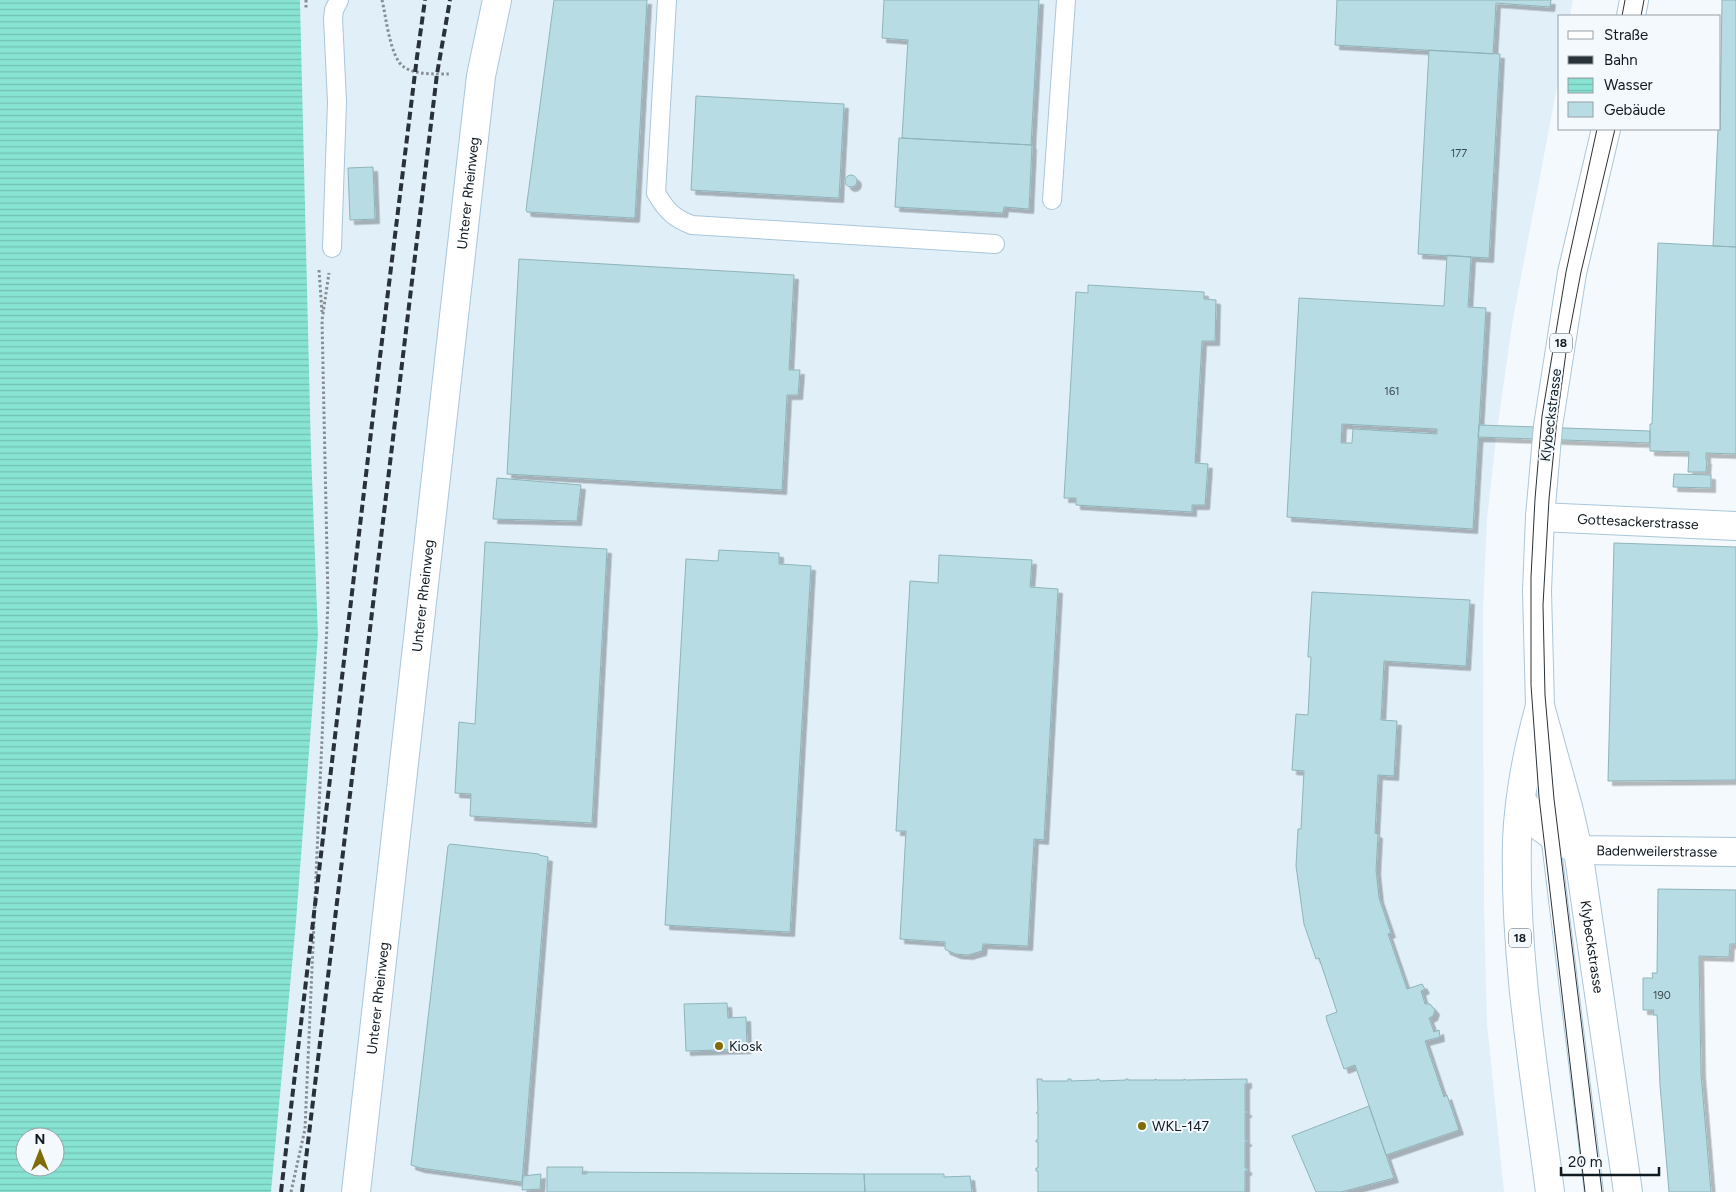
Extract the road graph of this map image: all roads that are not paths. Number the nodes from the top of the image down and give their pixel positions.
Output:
1 (331, 0) edge
2 (339, 0) edge
3 (497, 0) edge
4 (667, 0) edge
5 (1066, 0) edge
6 (1634, 0) edge
7 (1631, 15) edge
8 (333, 18) junction
9 (1606, 130) edge
10 (1052, 200) dead end
11 (995, 244) dead end
12 (332, 248) road end
13 (1540, 517) junction
14 (1736, 526) edge
15 (1540, 706) junction
16 (1522, 800) junction
17 (1550, 834) junction
18 (1578, 850) junction
19 (1736, 852) edge
20 (356, 1192) edge
21 (1550, 1192) edge
22 (1594, 1192) edge
23 (1628, 1192) edge

1 - 8 lane
2 - 8 lane
3 - 20 street, Unterer Rheinweg
4 - 11 lane
5 - 10 lane
6 - 7 street
8 - 12 lane
9 - 13 street, Klybeckstrasse / 18
13 - 14 street, Gottesackerstrasse
13 - 15 street, Klybeckstrasse / 18
15 - 16 street, Klybeckstrasse / 18
15 - 17 lane
15 - 18 street, Klybeckstrasse / 18
16 - 17 street
16 - 21 street, Klybeckstrasse / 18
17 - 18 street
17 - 22 lane
18 - 19 street, Badenweilerstrasse
18 - 23 street, Klybeckstrasse / 18

